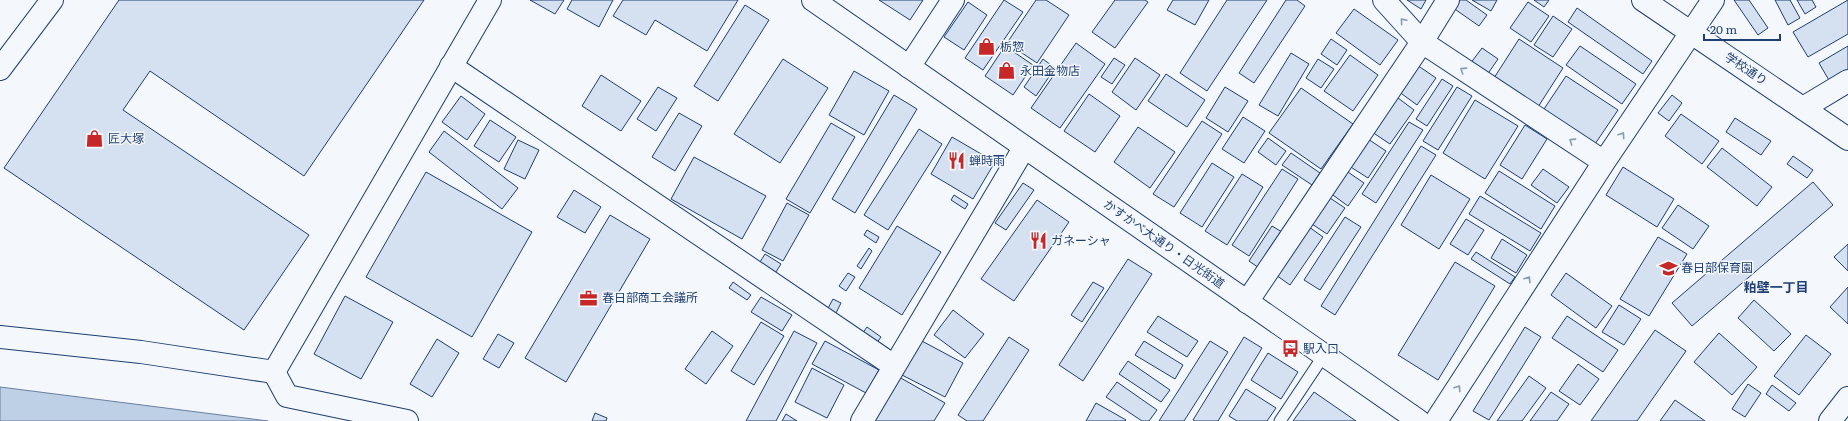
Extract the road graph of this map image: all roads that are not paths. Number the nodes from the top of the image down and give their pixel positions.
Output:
1 (52, 0) edge
2 (490, 0) edge
3 (813, 0) edge
4 (953, 0) edge
5 (1384, 0) edge
6 (1448, 0) edge
7 (1643, 0) edge
8 (1713, 0) edge
9 (1691, 33) junction
10 (1422, 42) junction
11 (451, 66) junction
12 (909, 67) junction
13 (0, 69) edge
14 (1848, 81) edge
15 (1803, 108) junction
16 (1848, 139) edge
17 (1024, 148) junction
18 (1604, 162) junction
19 (1247, 302) junction
20 (0, 337) edge
21 (1324, 355) junction
22 (894, 366) junction
23 (274, 372) junction
24 (1848, 398) edge
25 (407, 421) edge
26 (862, 421) edge
27 (1280, 421) edge
28 (1419, 421) edge
29 (1436, 421) edge
30 (1830, 421) edge

1 - 13 street
2 - 11 street
3 - 12 street, かすかべ大通り・日光街道
4 - 12 street
10 -> 5 street
6 - 10 street
7 - 9 street, 学校通り
8 - 9 street
9 - 15 street, 学校通り
18 -> 9 street
18 -> 10 street
10 - 19 street
11 - 22 street
11 - 23 street
12 - 17 street, かすかべ大通り・日光街道
14 - 15 street
15 - 16 street, 学校通り
17 - 19 street, かすかべ大通り・日光街道
17 - 22 street
29 -> 18 street
19 - 21 street, かすかべ大通り・日光街道
20 - 23 street
21 - 27 lane
21 - 28 street, かすかべ大通り・日光街道
22 - 26 street
23 - 25 street
24 - 30 street

